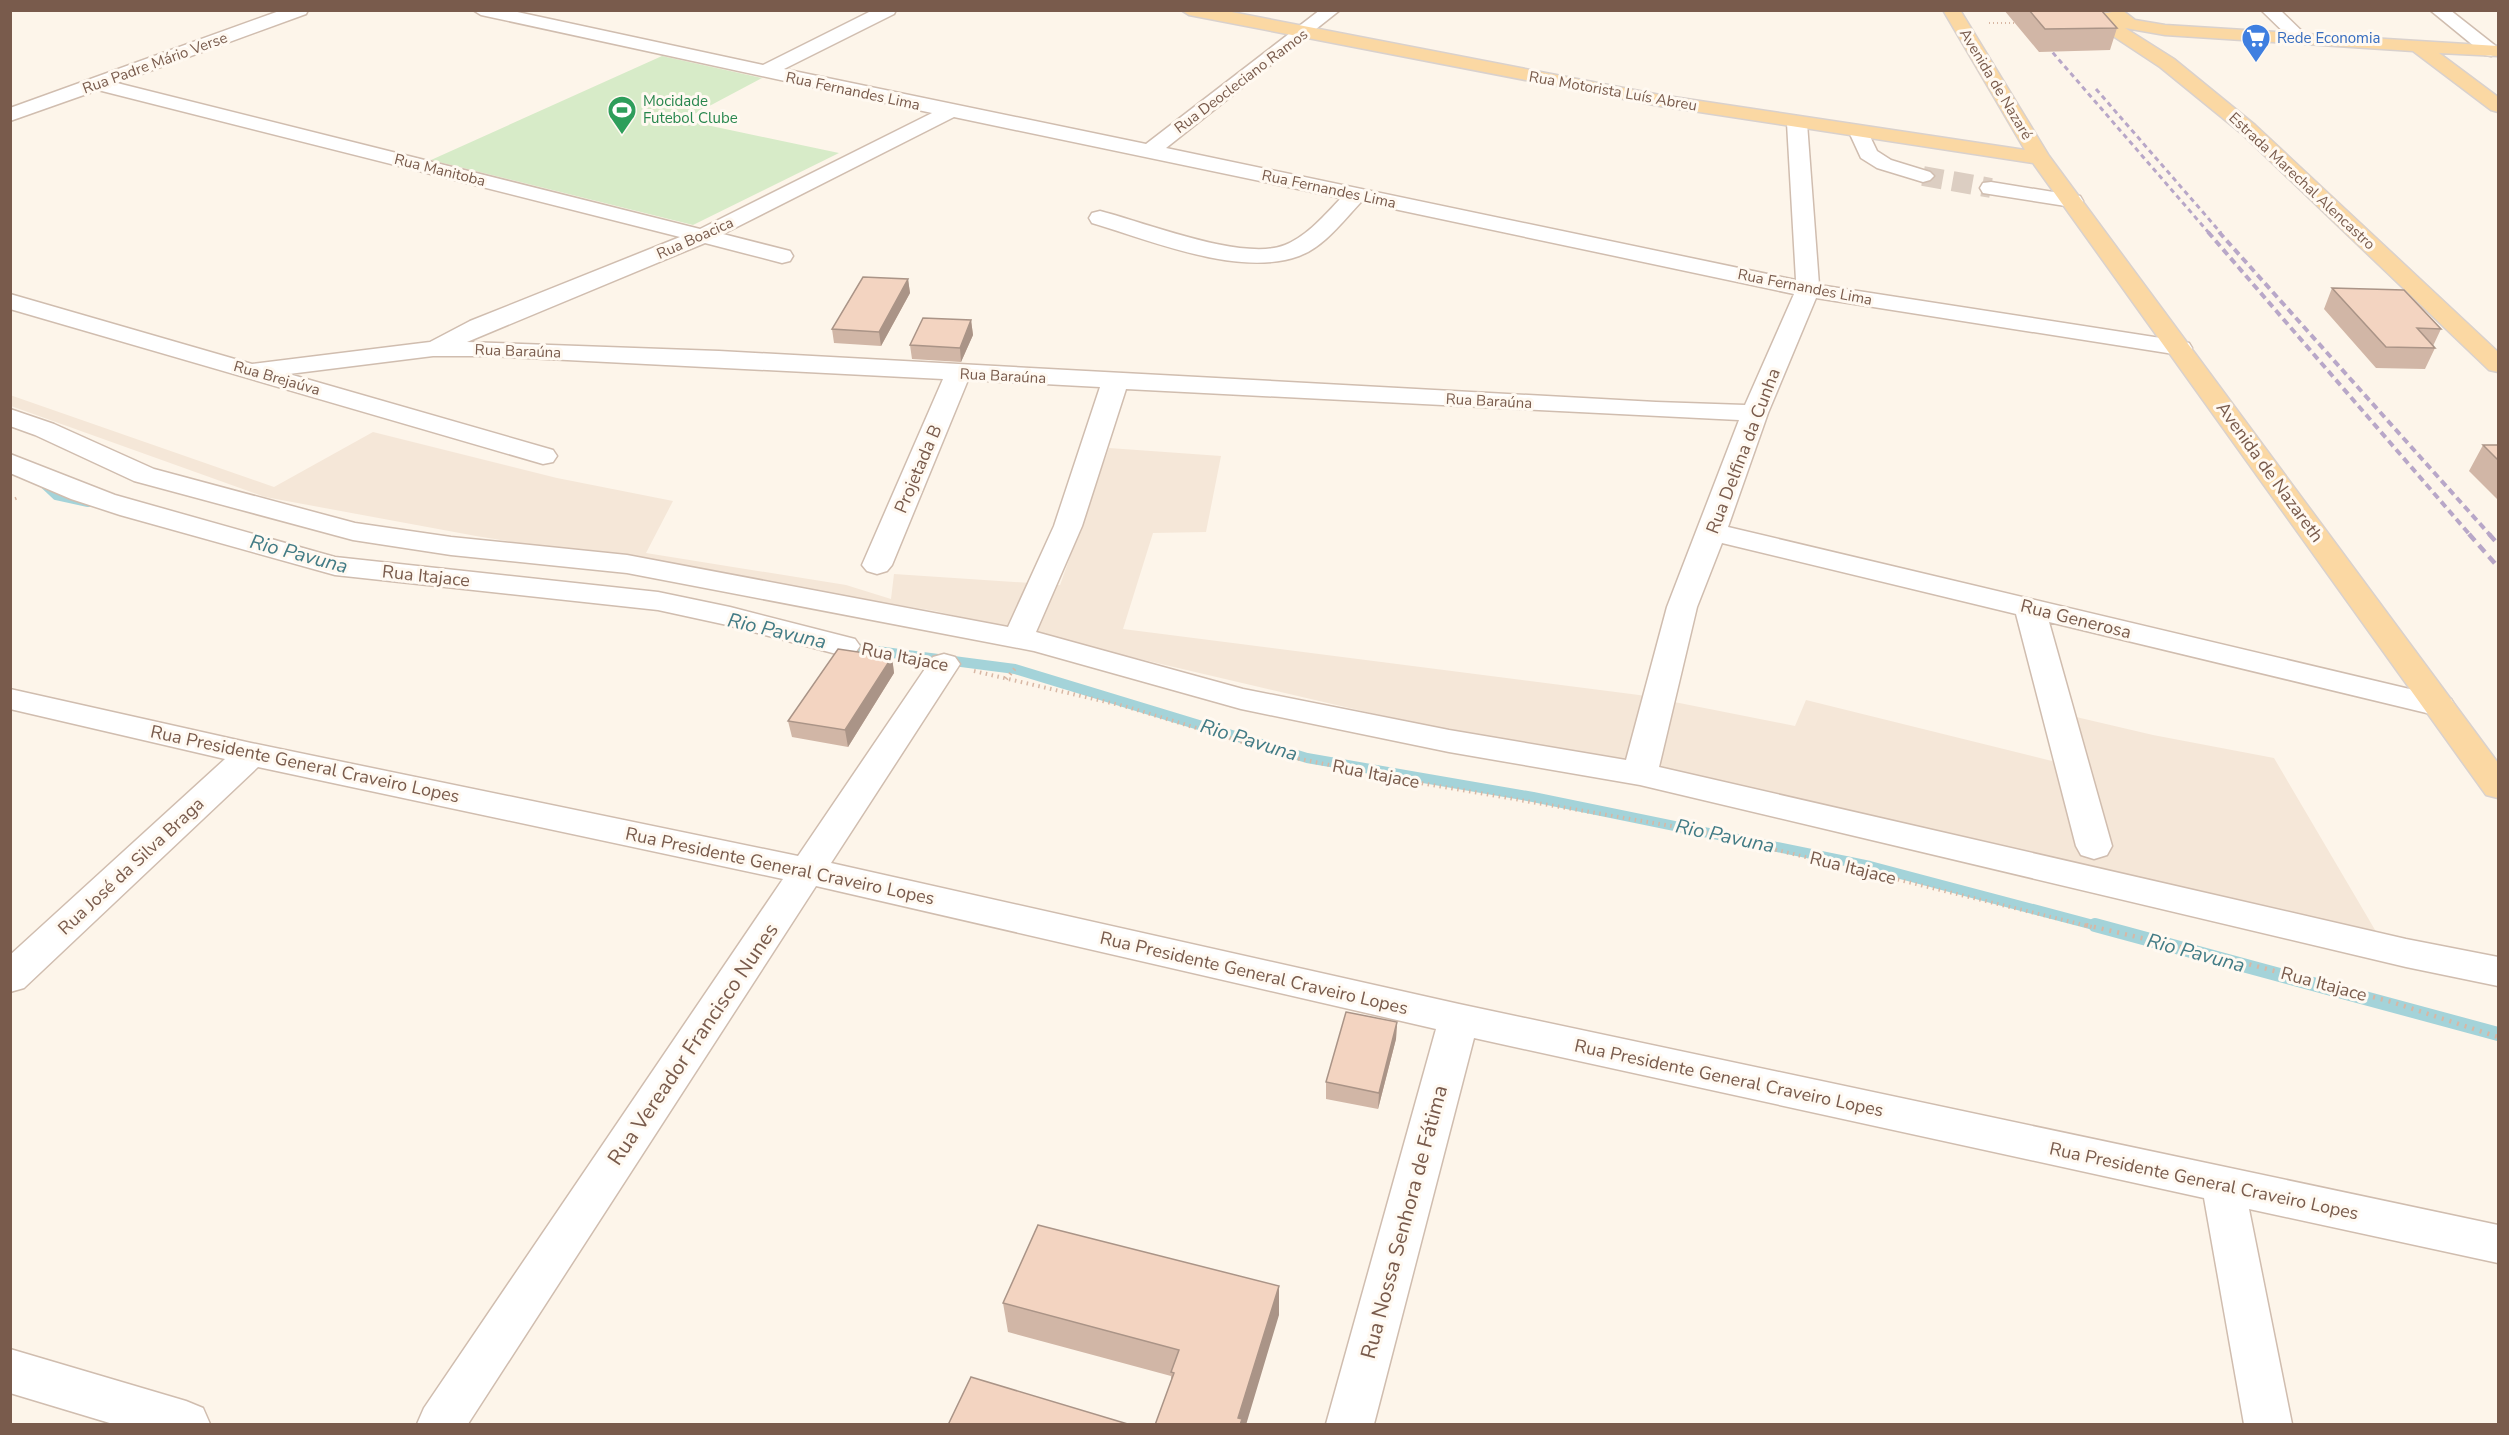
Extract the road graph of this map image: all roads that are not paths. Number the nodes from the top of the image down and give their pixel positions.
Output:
1 (300, 10) edge
2 (481, 10) edge
3 (888, 10) edge
4 (1189, 10) edge
5 (1332, 10) edge
6 (1951, 10) edge
7 (2094, 10) edge
8 (2111, 10) edge
9 (2269, 10) edge
10 (2438, 10) edge
11 (1306, 31) junction
12 (2203, 34) junction
13 (2301, 39) junction
14 (2418, 46) junction
15 (2495, 51) edge
16 (2167, 63) junction
17 (764, 72) junction
18 (99, 84) junction
19 (2499, 106) edge
20 (951, 111) junction
21 (10, 115) edge
22 (1797, 123) junction
23 (1858, 132) junction
24 (1150, 151) junction
25 (2040, 158) junction
26 (1923, 176) tunnel mouth
27 (1991, 188) tunnel mouth
28 (1357, 194) junction
29 (2072, 201) junction
30 (1100, 218) dead end
31 (703, 236) junction
32 (782, 256) dead end
33 (1808, 290) junction
34 (10, 302) edge
35 (2180, 348) junction
36 (433, 349) junction
37 (2499, 365) edge
38 (253, 371) junction
39 (958, 374) junction
40 (1115, 382) junction
41 (1755, 413) junction
42 (10, 417) edge
43 (543, 456) dead end
44 (10, 462) edge
45 (1712, 532) junction
46 (877, 565) dead end
47 (2029, 607) junction
48 (1018, 638) junction
49 (844, 646) road end
50 (944, 664) road end
51 (10, 699) edge
52 (2439, 706) junction
53 (251, 754) junction
54 (1640, 774) junction
55 (2499, 788) edge
56 (2094, 846) dead end
57 (807, 871) junction
58 (2499, 972) edge
59 (10, 978) edge
60 (1459, 1019) junction
61 (2223, 1186) junction
62 (2499, 1244) edge
63 (10, 1371) edge
64 (186, 1425) edge
65 (441, 1425) edge
66 (1350, 1425) edge
67 (2268, 1425) edge

1 - 18 street, Rua Padre Mário Verse
2 - 17 street, Rua Fernandes Lima
3 - 17 street
4 - 11 main road, Rua Motorista Luís Abreu
5 - 11 street, Rua Deocleciano Ramos
6 - 25 main road, Avenida de Nazaré
7 - 16 main road, Estrada Marechal Alencastro
8 - 12 main road
9 - 13 street
10 - 15 street
11 - 22 main road, Rua Motorista Luís Abreu
11 - 24 street, Rua Deocleciano Ramos
12 - 13 main road
12 - 16 main road
13 - 14 main road
14 - 15 main road
14 - 19 main road
16 - 37 main road, Estrada Marechal Alencastro
17 - 20 street, Rua Fernandes Lima
18 - 21 street, Rua Padre Mário Verse
18 - 31 street, Rua Manitoba
20 - 24 street, Rua Fernandes Lima
20 - 31 street, Rua Boacica
22 - 23 main road, Rua Motorista Luís Abreu
22 - 33 street, Rua Delfina da Cunha
23 - 25 main road, Rua Motorista Luís Abreu
23 - 26 street
24 - 28 street, Rua Fernandes Lima
25 - 29 main road, Avenida de Nazareth
27 - 29 street
28 - 30 street
28 - 33 street, Rua Fernandes Lima
29 - 35 main road, Avenida de Nazareth
31 - 32 street, Rua Manitoba
31 - 36 street, Rua Boacica
33 - 35 street, Rua Fernandes Lima
33 - 41 street, Rua Delfina da Cunha
34 - 38 street, Rua Brejaúva
35 - 52 main road, Avenida de Nazareth
36 - 38 street, Rua Baraúna
36 - 39 street, Rua Baraúna
38 - 43 street, Rua Brejaúva
39 - 40 street, Rua Baraúna
39 - 46 street, Projetada B
40 - 41 street, Rua Baraúna
40 - 48 street
41 - 45 street, Rua Delfina da Cunha
42 - 48 street, Rua Itajace
44 - 49 street, Rua Itajace
45 - 47 street, Rua Generosa
45 - 54 street, Rua Delfina da Cunha
47 - 52 street, Rua Generosa
47 - 56 street
48 - 54 street, Rua Itajace
50 - 57 street, Rua Vereador Francisco Nunes
51 - 53 street, Rua Presidente General Craveiro Lopes
52 - 55 main road, Avenida de Nazareth
53 - 57 street, Rua Presidente General Craveiro Lopes
53 - 59 street, Rua José da Silva Braga
54 - 58 street, Rua Itajace
57 - 60 street, Rua Presidente General Craveiro Lopes
57 - 65 street, Rua Vereador Francisco Nunes
60 - 61 street, Rua Presidente General Craveiro Lopes
60 - 66 street, Rua Nossa Senhora de Fátima
61 - 62 street, Rua Presidente General Craveiro Lopes
61 - 67 street
63 - 64 street

